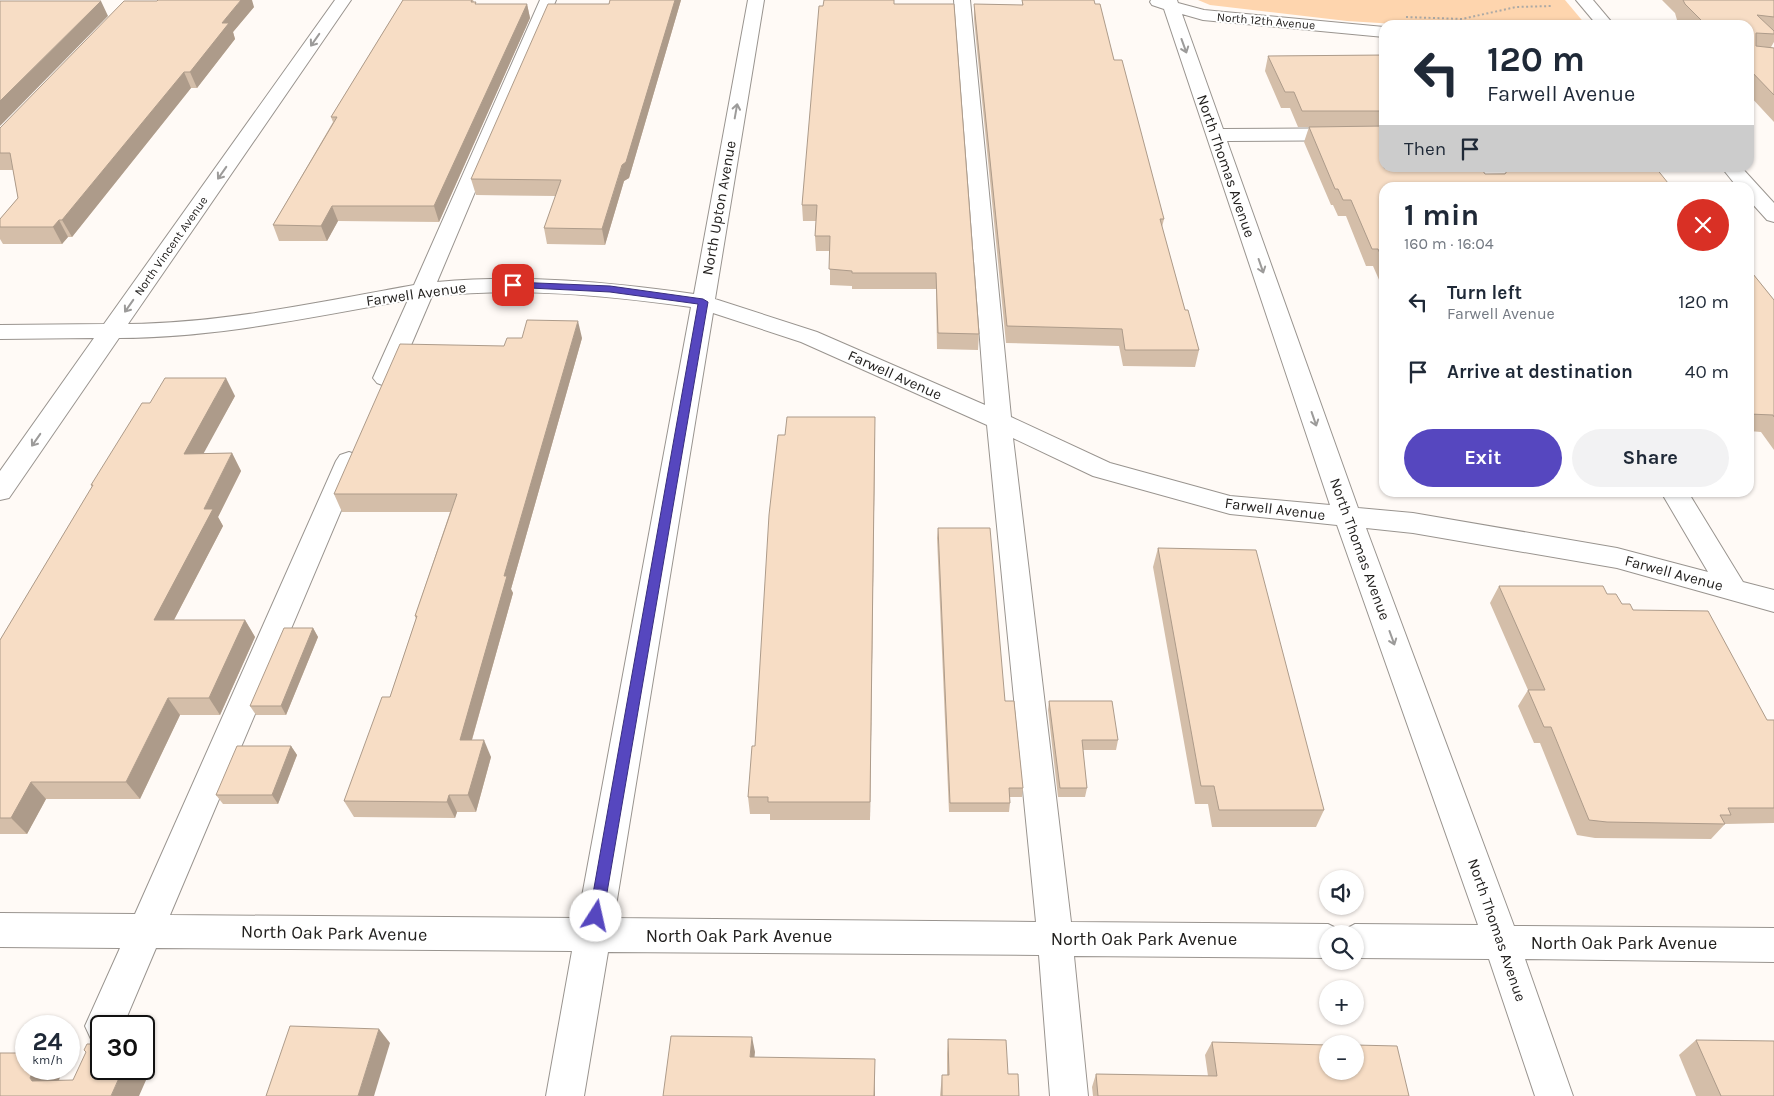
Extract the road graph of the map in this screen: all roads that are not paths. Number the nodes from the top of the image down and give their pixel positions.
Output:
1 (343, 0) edge
2 (548, 0) edge
3 (756, 0) edge
4 (962, 0) edge
5 (1584, 0) edge
6 (1164, 2) edge
7 (1602, 20) edge
8 (1379, 32) edge
9 (1379, 134) edge
10 (1216, 136) junction
11 (1736, 172) edge
12 (1744, 182) edge
13 (1754, 193) edge
14 (1774, 216) edge
15 (423, 290) junction
16 (703, 302) junction
17 (0, 332) edge
18 (110, 332) junction
19 (375, 402) edge
20 (999, 421) junction
21 (359, 438) edge
22 (0, 491) edge
23 (1677, 497) edge
24 (1348, 518) junction
25 (1732, 588) junction
26 (1774, 601) edge
27 (0, 930) edge
28 (145, 931) junction
29 (593, 935) junction
30 (1055, 939) junction
31 (1319, 941) edge
32 (1364, 941) edge
33 (1502, 942) junction
34 (1774, 944) edge
35 (109, 1015) edge
36 (565, 1096) edge
37 (1069, 1096) edge
38 (1554, 1096) edge

1 -> 18 street, North Vincent Avenue
2 - 15 street
16 -> 3 street, North Upton Avenue
4 - 20 street
5 - 7 street
6 - 8 street, North 12th Avenue
6 -> 10 street, North Thomas Avenue
9 - 10 street
10 -> 24 street, North Thomas Avenue
11 - 12 street
13 - 14 street
15 - 16 street, Farwell Avenue
15 - 18 street, Farwell Avenue
15 - 19 street
16 - 20 street, Farwell Avenue
16 - 29 street, North Upton Avenue
17 - 18 street, Farwell Avenue
18 -> 22 street, North Vincent Avenue
20 - 24 street, Farwell Avenue
20 - 30 street
21 - 28 street
23 - 25 street
24 - 25 street, Farwell Avenue
24 -> 33 street, North Thomas Avenue
25 - 26 street, Farwell Avenue
27 - 28 street, North Oak Park Avenue
28 - 29 street, North Oak Park Avenue
28 - 35 street
29 - 30 street, North Oak Park Avenue
29 - 36 street, North Upton Avenue
30 - 31 street, North Oak Park Avenue
30 - 37 street
32 - 33 street, North Oak Park Avenue
33 - 34 street, North Oak Park Avenue
33 - 38 street, North Thomas Avenue

